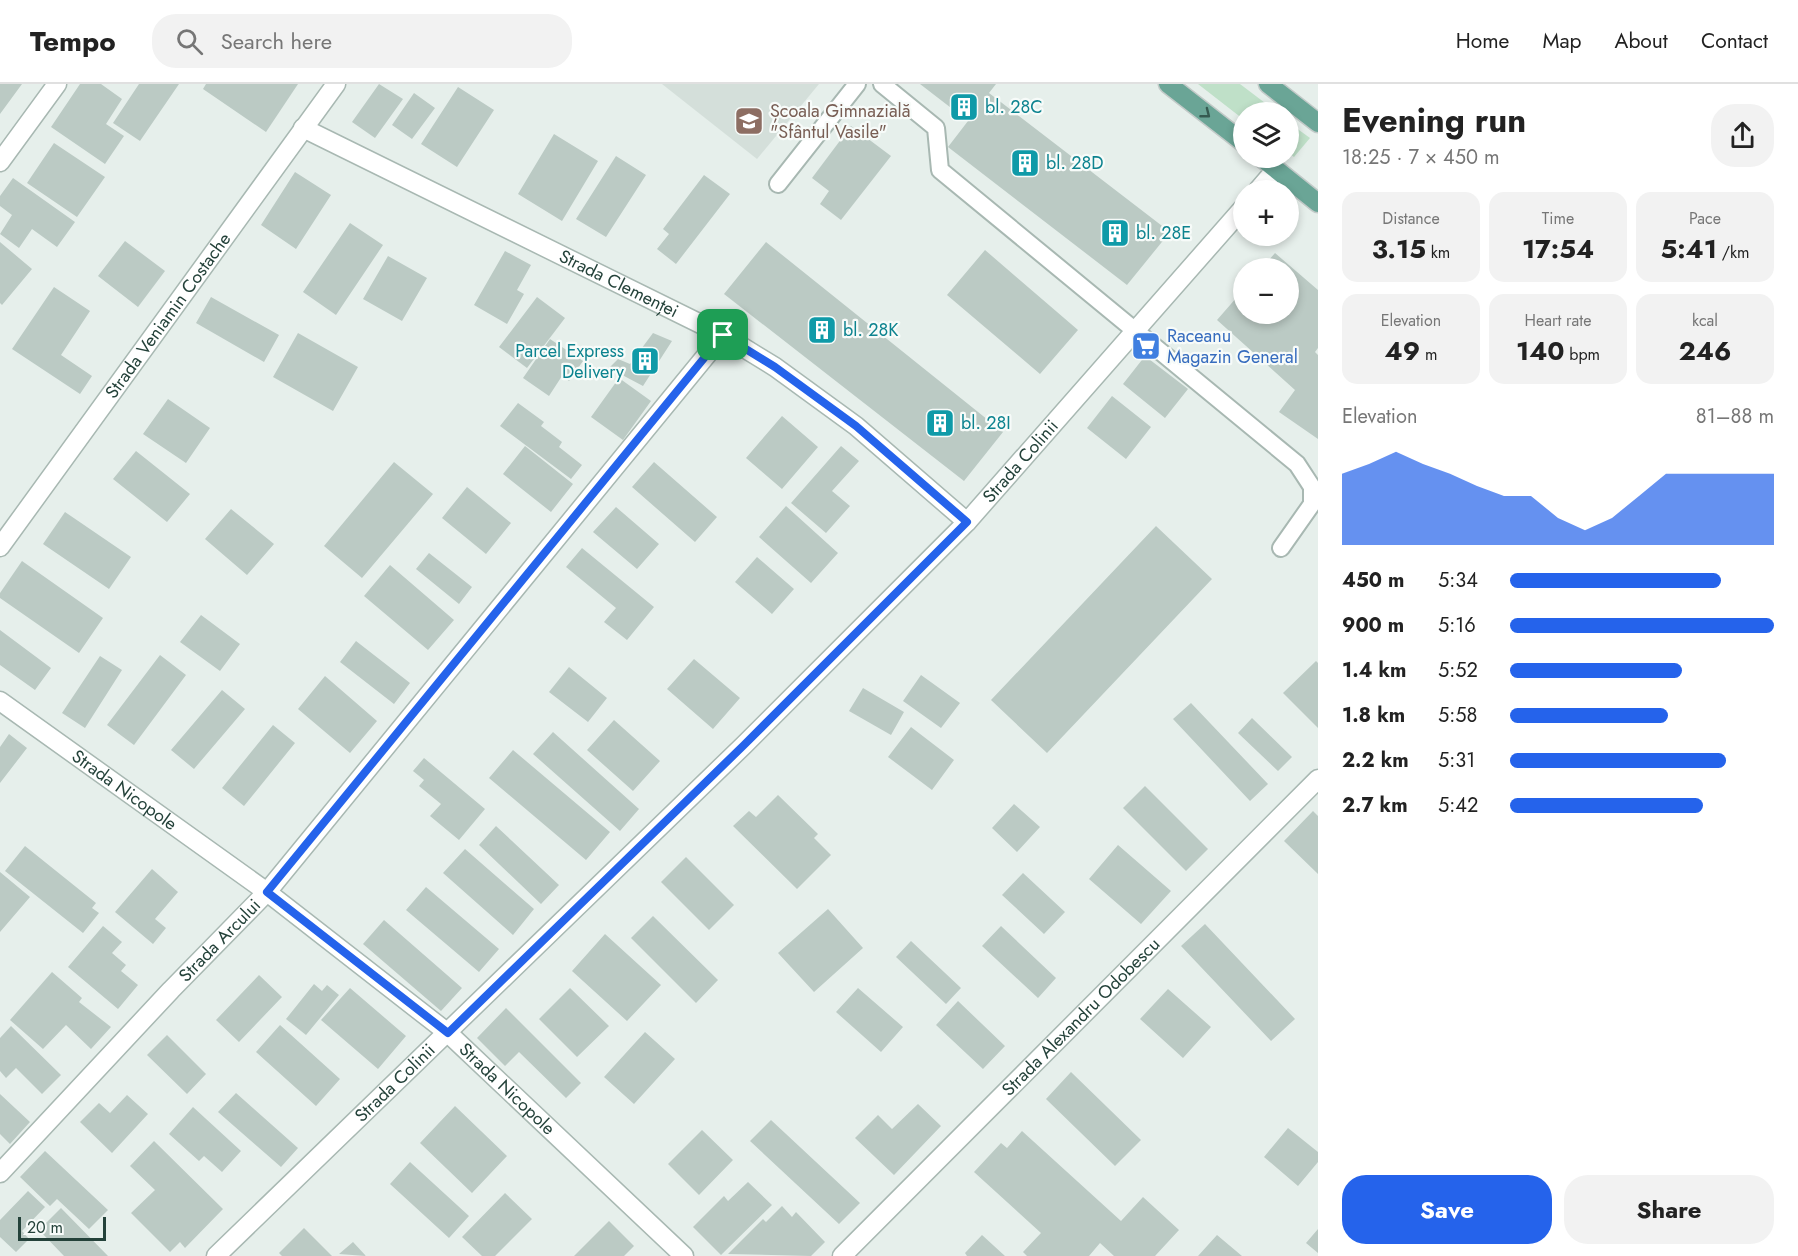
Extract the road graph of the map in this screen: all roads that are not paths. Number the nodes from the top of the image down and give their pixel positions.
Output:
1 (57, 84) edge
2 (336, 84) edge
3 (857, 84) edge
4 (882, 84) edge
5 (1168, 84) edge
6 (1268, 84) edge
7 (1318, 123) edge
8 (303, 128) junction
9 (1233, 134) edge
10 (0, 162) edge
11 (1276, 169) joint
12 (1267, 180) edge
13 (778, 184) dead end
14 (1318, 203) edge
15 (1233, 220) edge
16 (1137, 330) junction
17 (723, 335) junction
18 (967, 522) junction
19 (0, 547) edge
20 (1281, 548) dead end
21 (0, 701) edge
22 (1318, 779) edge
23 (267, 892) junction
24 (448, 1033) junction
25 (0, 1173) edge
26 (216, 1256) edge
27 (684, 1256) edge
28 (842, 1256) edge

1 - 10 street
2 - 8 street, Strada Veniamin Costache
3 - 13 lane
4 - 16 lane
5 -> 9 main road
6 - 7 main road
8 - 17 street, Strada Clemenței
8 - 19 street, Strada Veniamin Costache
11 - 12 street
11 - 14 main road
15 - 16 street, Strada Colinii
16 - 18 street, Strada Colinii
16 - 20 lane
17 - 18 street, Strada Clemenței
17 - 23 street, Strada Arcului
18 - 24 street, Strada Colinii
21 - 23 street, Strada Nicopole
22 - 28 street, Strada Alexandru Odobescu
23 - 24 street, Strada Nicopole
23 - 25 street, Strada Arcului
24 - 26 street, Strada Colinii
24 - 27 street, Strada Nicopole

